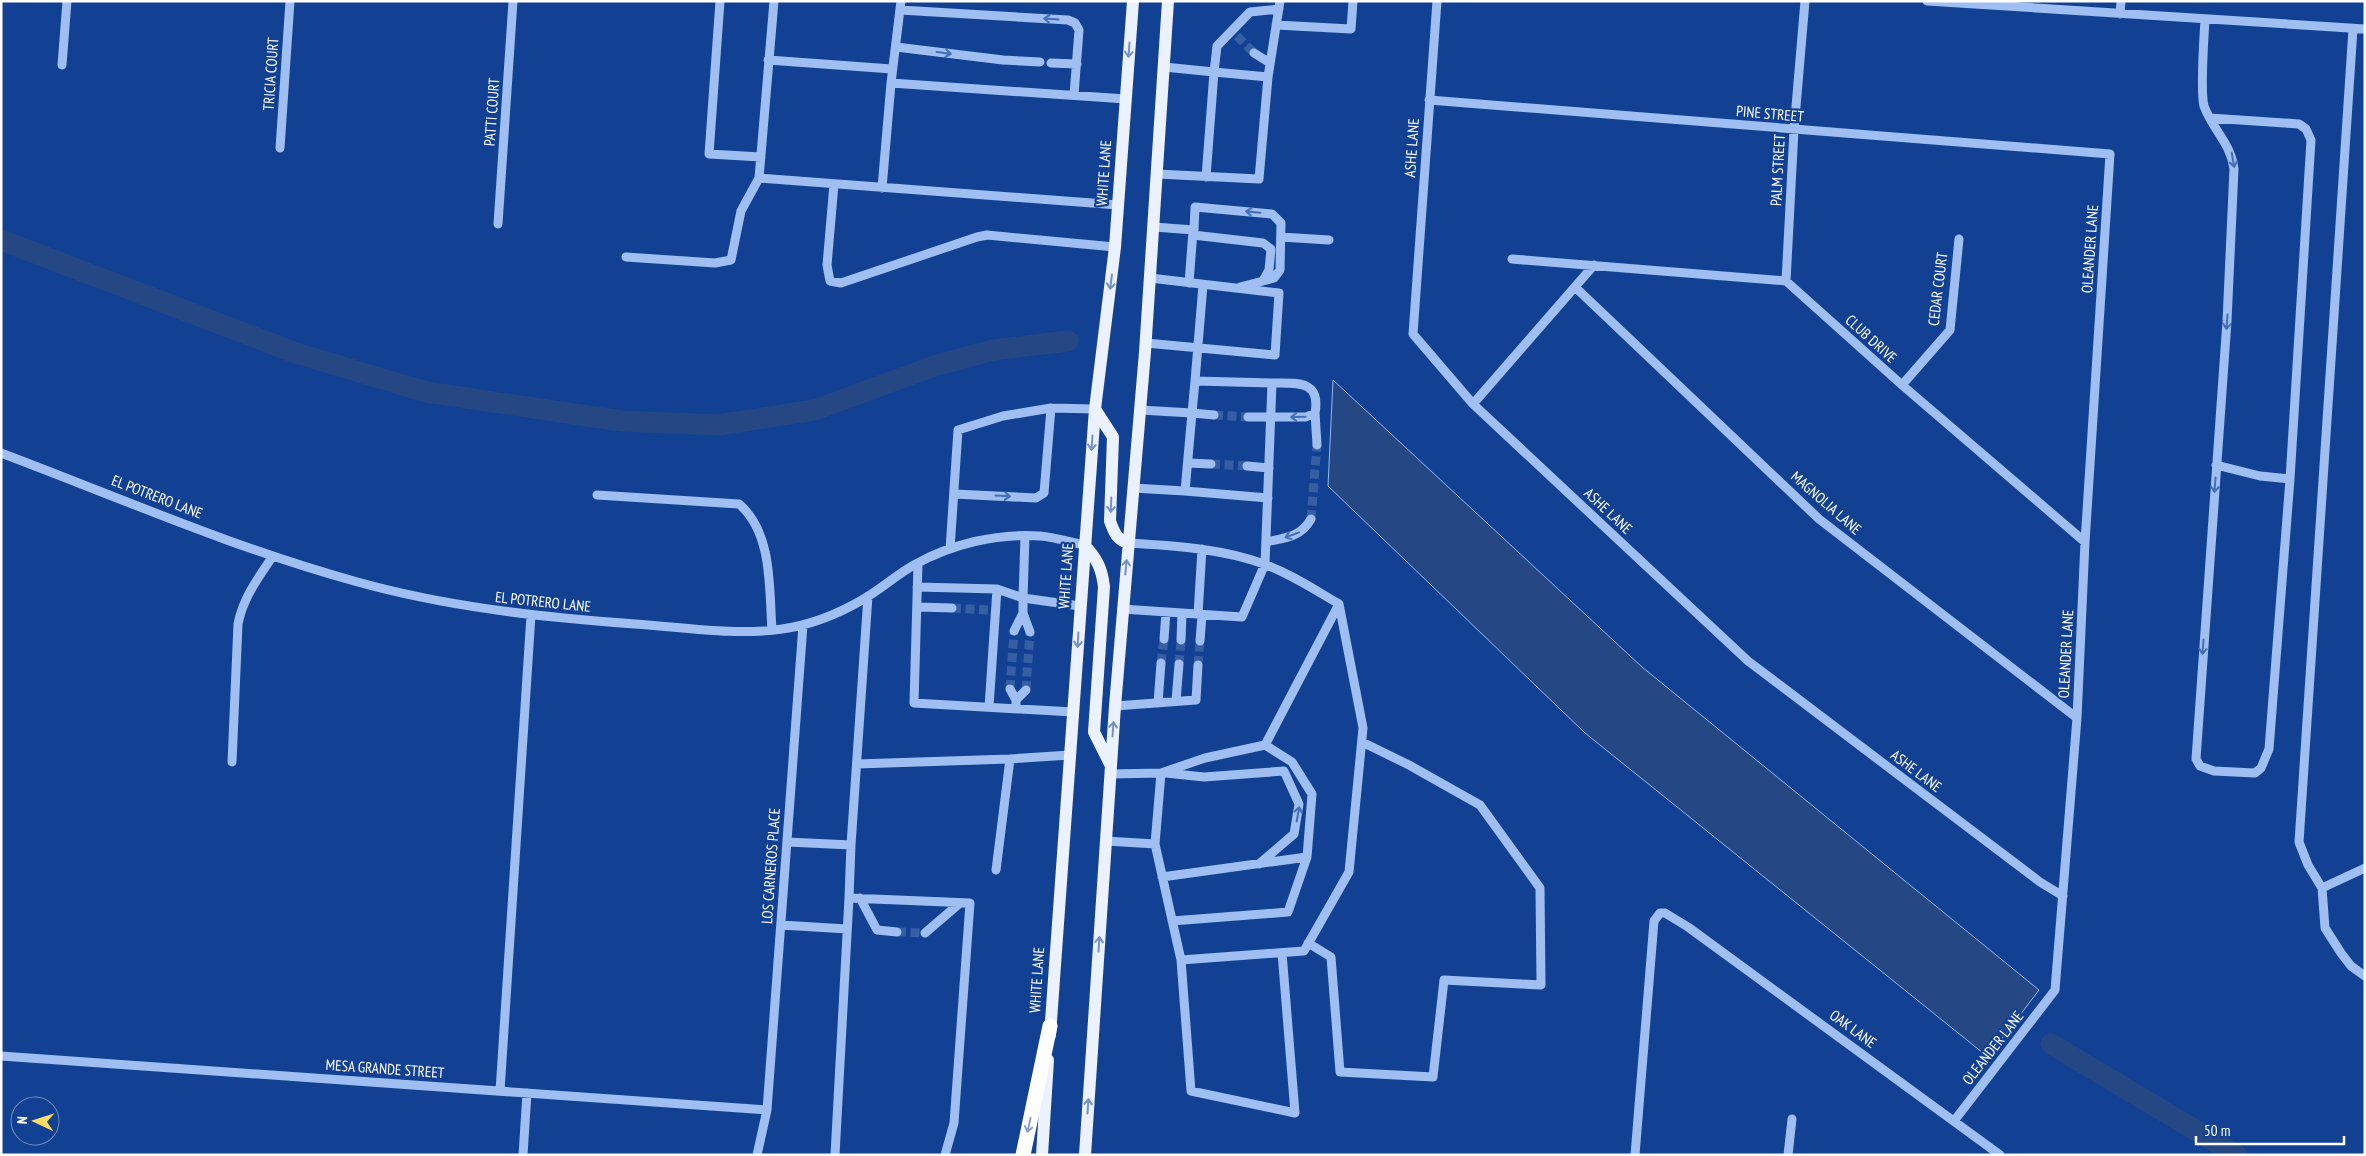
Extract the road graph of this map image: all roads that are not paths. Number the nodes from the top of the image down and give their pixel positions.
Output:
1 (67, 1) edge
2 (290, 1) edge
3 (513, 1) edge
4 (720, 1) edge
5 (774, 1) edge
6 (1133, 1) edge
7 (1168, 1) edge
8 (1353, 1) edge
9 (1437, 1) edge
10 (1805, 1) edge
11 (1927, 1) edge
12 (2121, 1) edge
13 (1279, 5) edge
14 (901, 6) edge
15 (2120, 14) junction
16 (2204, 20) junction
17 (1276, 25) junction
18 (2353, 29) junction
19 (2364, 30) edge
20 (896, 47) junction
21 (1254, 52) tunnel mouth
22 (768, 60) junction
23 (1040, 62) dead end
24 (1051, 63) dead end
25 (1270, 63) junction
26 (1076, 64) junction
27 (62, 65) dead end
28 (1164, 68) junction
29 (892, 69) junction
30 (1214, 72) junction
31 (1268, 77) junction
32 (891, 83) junction
33 (1074, 95) junction
34 (1126, 99) junction
35 (1429, 100) junction
36 (2210, 118) junction
37 (1794, 130) junction
38 (280, 148) dead end
39 (2110, 154) joint
40 (761, 157) junction
41 (1157, 174) junction
42 (1206, 177) junction
43 (759, 178) junction
44 (834, 184) junction
45 (882, 188) junction
46 (1118, 205) junction
47 (498, 224) dead end
48 (1154, 227) junction
49 (1193, 233) junction
50 (1281, 237) junction
51 (1958, 239) dead end
52 (1329, 240) dead end
53 (1115, 247) junction
54 (626, 257) dead end
55 (1512, 259) dead end
56 (1594, 265) junction
57 (1150, 278) junction
58 (1262, 281) junction
59 (1786, 281) junction
60 (1189, 283) junction
61 (1203, 285) junction
62 (1575, 287) junction
63 (1235, 288) junction
64 (1146, 343) junction
65 (1198, 348) junction
66 (1195, 381) junction
67 (1272, 383) junction
68 (1902, 385) junction
69 (1473, 404) junction
70 (1051, 408) junction
71 (1095, 408) junction
72 (1140, 410) junction
73 (1192, 413) junction
74 (1315, 413) junction
75 (1214, 415) tunnel mouth
76 (1248, 417) tunnel mouth
77 (1271, 417) junction
78 (1317, 445) tunnel mouth
79 (1, 453) edge
80 (1188, 463) junction
81 (1211, 464) tunnel mouth
82 (2216, 465) junction
83 (1247, 466) tunnel mouth
84 (1269, 468) junction
85 (2290, 479) junction
86 (1132, 488) junction
87 (1185, 491) junction
88 (954, 494) junction
89 (597, 495) dead end
90 (1268, 498) junction
91 (1311, 519) tunnel mouth
92 (1026, 536) junction
93 (1266, 542) junction
94 (2085, 542) junction
95 (1128, 543) junction
96 (1084, 545) junction
97 (950, 549) junction
98 (1202, 549) junction
99 (273, 556) junction
100 (918, 563) junction
101 (1265, 564) junction
102 (917, 586) junction
103 (996, 589) junction
104 (868, 596) junction
105 (1024, 598) junction
106 (1339, 604) junction
107 (1080, 606) junction
108 (917, 608) junction
109 (952, 608) tunnel mouth
110 (1122, 609) junction
111 (1023, 612) junction
112 (1166, 612) junction
113 (1182, 613) junction
114 (1200, 614) junction
115 (531, 615) junction
116 (803, 625) junction
117 (772, 630) junction
118 (1014, 631) tunnel mouth
119 (1030, 632) tunnel mouth
120 (1164, 639) tunnel mouth
121 (1181, 640) tunnel mouth
122 (1200, 641) tunnel mouth
123 (1161, 663) tunnel mouth
124 (1179, 664) tunnel mouth
125 (1198, 665) tunnel mouth
126 (1010, 688) tunnel mouth
127 (1026, 690) tunnel mouth
128 (1176, 701) junction
129 (1158, 703) junction
130 (1016, 705) junction
131 (1115, 706) junction
132 (989, 708) junction
133 (1073, 712) junction
134 (2077, 718) junction
135 (1362, 742) junction
136 (1265, 745) junction
137 (1070, 755) junction
138 (1010, 759) junction
139 (232, 762) dead end
140 (857, 764) junction
141 (1111, 770) junction
142 (1161, 773) junction
143 (1106, 841) junction
144 (787, 842) junction
145 (1155, 844) junction
146 (851, 846) junction
147 (1307, 857) junction
148 (1260, 864) junction
149 (2365, 868) edge
150 (996, 870) dead end
151 (1162, 877) junction
152 (2322, 888) junction
153 (2063, 896) junction
154 (849, 898) junction
155 (860, 898) junction
156 (960, 903) junction
157 (1172, 921) junction
158 (781, 925) junction
159 (847, 929) junction
160 (897, 932) tunnel mouth
161 (925, 933) tunnel mouth
162 (1308, 943) junction
163 (1282, 953) junction
164 (1181, 960) junction
165 (2365, 976) edge
166 (1050, 1026) junction
167 (1, 1056) edge
168 (500, 1091) junction
169 (527, 1093) junction
170 (768, 1110) junction
171 (1792, 1119) dead end
172 (1954, 1121) junction
173 (523, 1155) edge
174 (757, 1155) edge
175 (835, 1155) edge
176 (945, 1155) edge
177 (1023, 1155) edge
178 (1042, 1155) edge
179 (1085, 1155) edge
180 (1635, 1155) edge
181 (1788, 1155) edge
182 (2000, 1155) edge

1 - 27 street
2 - 38 street, TRICIA COURT
3 - 47 street, PATTI COURT
4 - 40 street
5 - 22 street
6 -> 34 main road, WHITE LANE
7 - 28 main road
8 - 17 street
9 - 35 street, ASHE LANE
10 - 37 street, PALM STREET
11 - 15 street
12 - 15 street
13 - 17 street
13 - 30 street
14 - 20 street
26 -> 14 street
15 - 16 street
16 - 18 street
16 - 36 street
17 - 25 street
18 - 19 street
18 - 152 street
20 -> 23 street
20 - 29 street
21 - 25 street
22 - 29 street
22 - 40 street
24 - 26 street
25 - 31 street
26 - 33 street
28 - 30 street
28 - 41 main road
29 - 32 street
30 - 31 street
30 - 42 street
31 - 42 street
32 - 33 street
32 - 45 street
33 - 34 street
34 - 46 main road, WHITE LANE
35 - 37 street, PINE STREET
35 - 69 street, ASHE LANE
36 -> 82 street
36 - 85 street
37 - 39 street, PINE STREET
37 - 59 street, PALM STREET
39 - 94 street, OLEANDER LANE
40 - 43 street
41 - 42 street
41 - 48 main road
43 - 44 street
43 - 54 street
44 - 45 street
44 - 53 street
45 - 46 street
46 - 53 main road, WHITE LANE
48 - 49 street
48 - 57 main road
50 -> 49 street
49 - 58 street
49 - 60 street
50 - 52 street
50 - 58 street
51 - 68 street, CEDAR COURT
53 -> 71 main road, WHITE LANE
55 - 56 street
56 - 59 street
56 - 62 street
57 - 60 street
57 - 64 main road
58 - 63 street
59 - 68 street, CLUB DRIVE
60 - 61 street
61 - 63 street
61 - 65 street
62 - 69 street
62 - 134 street, MAGNOLIA LANE
63 - 65 street
64 - 65 street
64 - 72 main road
65 - 66 street
66 - 67 street
66 - 73 street
67 - 74 street
67 - 77 street
68 - 94 street, CLUB DRIVE
69 - 153 street, ASHE LANE
70 - 71 street
70 - 88 street
88 -> 70 street
71 -> 95 main road
71 -> 96 main road, WHITE LANE
72 - 73 street
72 - 86 main road
73 - 75 street
73 - 80 street
74 -> 77 street
74 - 78 street
76 - 77 street
77 - 84 street
79 - 99 street, EL POTRERO LANE
80 - 81 street
80 - 87 street
82 - 85 street
82 -> 85 street
83 - 84 street
84 - 90 street
86 - 87 street
86 - 95 main road
87 - 90 street
88 - 97 street
89 - 117 street
90 - 93 street
91 -> 93 street
92 - 96 street, EL POTRERO LANE
92 - 97 street, EL POTRERO LANE
92 - 105 street
93 - 101 street
94 - 134 street, OLEANDER LANE
95 - 98 street
110 -> 95 main road
96 - 107 main road, WHITE LANE
96 - 141 main road
97 - 100 street, EL POTRERO LANE
98 - 101 street
98 - 114 street
99 - 115 street, EL POTRERO LANE
99 - 139 street
100 - 102 street
100 - 104 street, EL POTRERO LANE
101 - 106 street
101 - 114 street
102 - 103 street
102 - 108 street
103 - 105 street
103 - 132 street
104 - 116 street, EL POTRERO LANE
104 - 140 street
105 - 107 street
105 - 111 street
106 - 135 street
106 - 136 street
107 -> 133 main road, WHITE LANE
108 - 109 street
108 - 132 street
110 - 112 street
110 - 131 main road
111 - 118 street
111 - 119 street
112 - 113 street
112 - 120 street
113 - 114 street
113 - 121 street
114 - 122 street
115 - 117 street, EL POTRERO LANE
115 - 168 street
116 - 117 street, EL POTRERO LANE
116 - 144 street, LOS CARNEROS PLACE
123 - 129 street
124 - 128 street
125 - 128 street
126 - 130 street
127 - 130 street
128 - 129 street
129 - 131 street
130 - 132 street
130 - 133 street
141 -> 131 main road
133 - 137 main road, WHITE LANE
134 - 153 street, OLEANDER LANE
135 - 162 street
135 - 162 street
136 - 142 street
136 - 147 street
137 - 138 street
137 - 166 main road, WHITE LANE
138 - 140 street
138 - 150 street
140 - 146 street
141 - 142 street
141 - 143 main road
142 - 145 street
148 -> 142 street
143 - 145 street
179 -> 143 main road
144 - 146 street
144 - 158 street, LOS CARNEROS PLACE
145 - 151 street
146 - 154 street
147 - 148 street
147 - 157 street
148 - 151 street
149 - 152 street
151 - 157 street
152 - 165 street
153 - 172 street, OLEANDER LANE
154 - 155 street
154 - 159 street
155 - 156 street
155 - 160 street
156 - 161 street
156 - 176 street
157 - 164 street
158 - 159 street
158 - 170 street, LOS CARNEROS PLACE
159 - 175 street
162 - 163 street
163 - 164 street
163 - 164 street
166 -> 177 highway
166 - 178 main road, WHITE LANE
167 - 168 street, MESA GRANDE STREET
168 - 169 street, MESA GRANDE STREET
169 - 170 street, MESA GRANDE STREET
169 - 173 street
170 - 174 street, LOS CARNEROS PLACE
171 - 181 street
172 - 180 street, OAK LANE
172 - 182 street, OAK LANE

